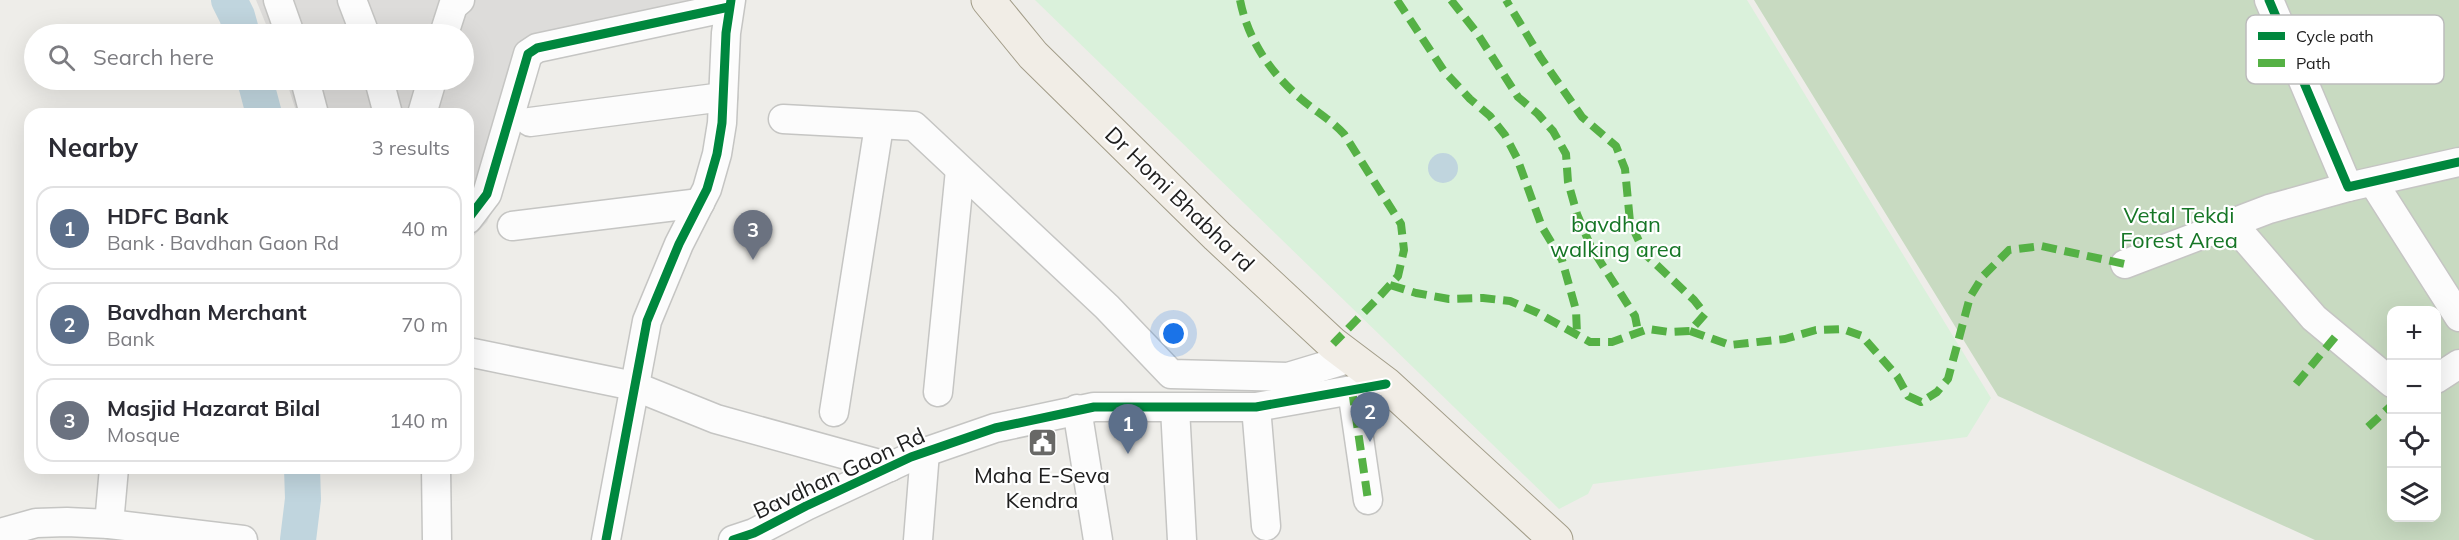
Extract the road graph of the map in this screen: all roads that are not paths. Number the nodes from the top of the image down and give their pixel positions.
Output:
1 (278, 0) edge
2 (352, 0) edge
3 (460, 0) edge
4 (988, 0) edge
5 (2269, 0) edge
6 (730, 4) edge
7 (2276, 15) edge
8 (286, 24) edge
9 (361, 24) edge
10 (447, 24) edge
11 (2311, 84) edge
12 (307, 90) edge
13 (382, 90) edge
14 (429, 90) edge
15 (723, 97) junction
16 (312, 108) edge
17 (387, 108) edge
18 (424, 108) edge
19 (783, 119) dead end
20 (530, 122) dead end
21 (879, 126) junction
22 (960, 170) junction
23 (2455, 170) edge
24 (2361, 185) junction
25 (700, 203) junction
26 (474, 211) edge
27 (2232, 223) junction
28 (512, 226) dead end
29 (2125, 264) dead end
30 (2459, 317) edge
31 (474, 353) edge
32 (1351, 358) junction
33 (2459, 364) edge
34 (2441, 376) edge
35 (2387, 380) edge
36 (1386, 384) junction
37 (634, 386) junction
38 (1352, 390) junction
39 (938, 392) dead end
40 (1256, 406) junction
41 (1175, 408) junction
42 (1077, 409) junction
43 (834, 412) dead end
44 (925, 452) junction
45 (890, 467) junction
46 (113, 474) edge
47 (436, 474) edge
48 (1368, 500) dead end
49 (109, 524) junction
50 (1266, 526) dead end
51 (35, 532) edge
52 (0, 533) edge
53 (747, 538) edge
54 (243, 540) edge
55 (437, 540) edge
56 (606, 540) edge
57 (918, 540) edge
58 (1098, 540) edge
59 (1182, 540) edge
60 (1556, 540) edge

1 - 8 street
2 - 9 street
3 - 10 street
4 - 32 main road, Dr Homi Bhabha rd
5 - 7 street
6 - 15 street
6 - 26 street
11 - 24 street
12 - 16 street
13 - 17 street
14 - 18 street
15 - 20 street
15 - 25 street
19 - 21 street
21 - 22 street
21 - 43 street
22 - 32 street
22 - 39 street
23 - 24 street
24 - 27 street
24 - 30 street
25 - 28 street
25 - 37 street
27 - 29 street
27 - 35 street
31 - 37 street
32 - 36 main road, Dr Homi Bhabha rd
33 - 34 street
36 - 38 street, Bavdhan Gaon Rd
36 - 60 main road, Dr Homi Bhabha rd
37 - 45 street
37 - 56 street
38 - 40 street, Bavdhan Gaon Rd
38 - 48 street
40 - 41 street, Bavdhan Gaon Rd
40 - 50 street
41 - 42 street, Bavdhan Gaon Rd
41 - 59 street
42 - 44 street, Bavdhan Gaon Rd
42 - 58 street
44 - 45 street, Bavdhan Gaon Rd
44 - 57 street
45 - 53 street, Bavdhan Gaon Rd
46 - 49 street
47 - 55 street
49 - 51 street
49 - 54 street
51 - 52 street

